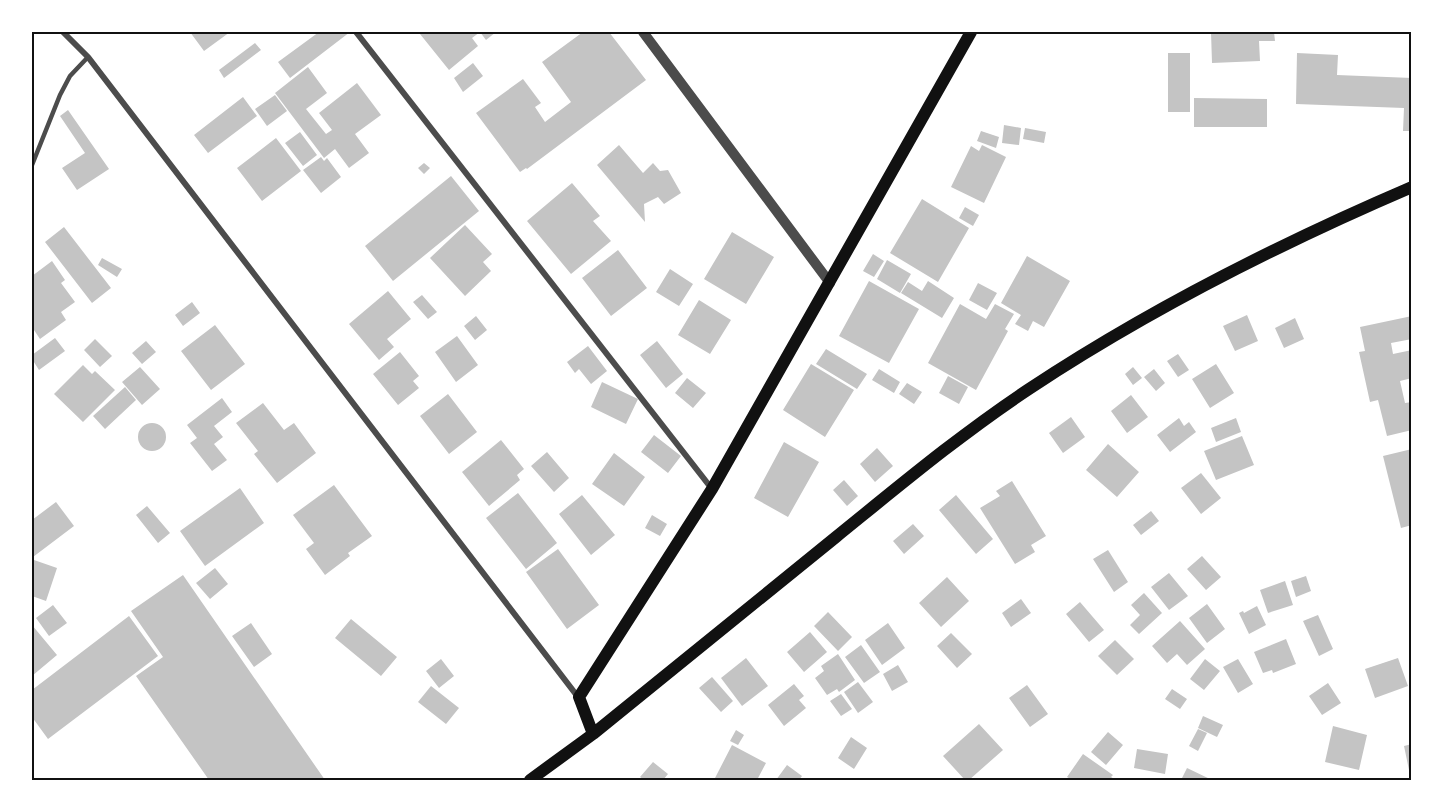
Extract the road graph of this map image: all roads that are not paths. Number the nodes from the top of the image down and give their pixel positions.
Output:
1 (63, 32) edge
2 (356, 32) edge
3 (643, 32) edge
4 (971, 32) edge
5 (88, 57) junction
6 (32, 165) edge
7 (1412, 187) edge
8 (830, 283) junction
9 (712, 489) junction
10 (579, 698) junction
11 (593, 735) junction
12 (530, 780) edge

1 - 5 street
2 - 9 street
3 - 8 street
4 - 8 main road
5 - 6 lane
5 - 10 street
7 - 11 main road
8 - 9 main road
9 - 10 main road
10 - 11 main road
11 - 12 main road

